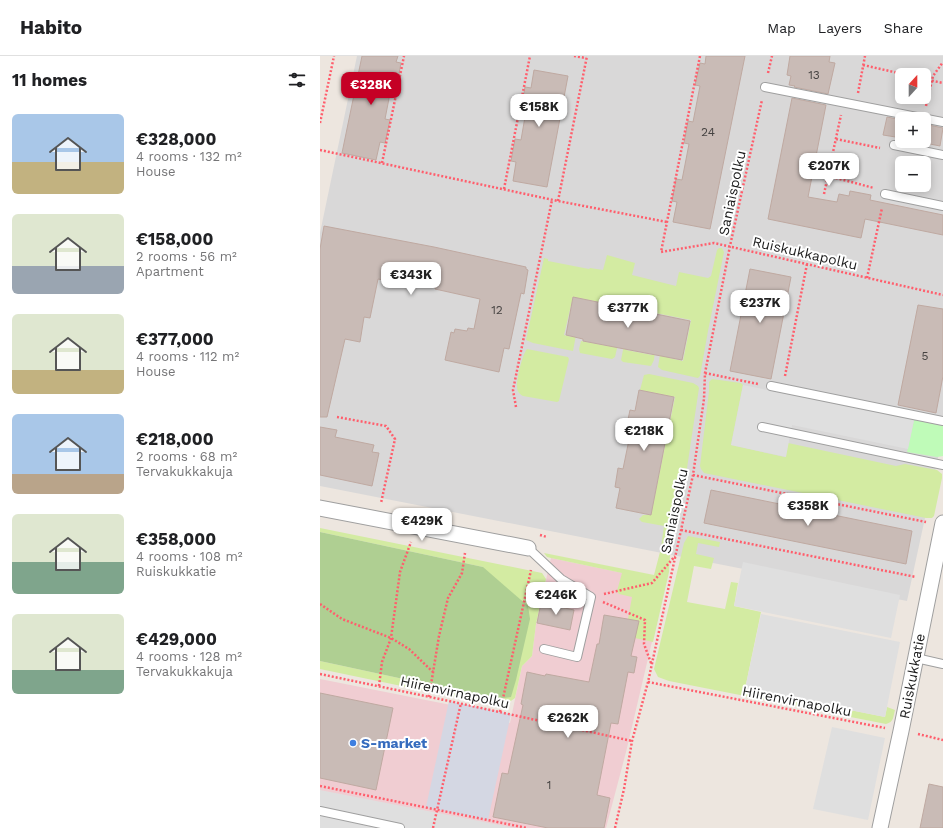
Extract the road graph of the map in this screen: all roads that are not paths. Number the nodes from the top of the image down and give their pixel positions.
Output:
1 (765, 87) road end
2 (895, 113) edge
3 (931, 119) edge
4 (943, 122) edge
5 (894, 145) road end
6 (943, 155) edge
7 (885, 194) road end
8 (943, 206) edge
9 (770, 386) road end
10 (943, 421) edge
11 (762, 428) dead end
12 (943, 464) edge
13 (320, 508) edge
14 (943, 524) edge
15 (528, 548) joint
16 (544, 649) dead end
17 (916, 658) junction
18 (943, 664) edge
19 (320, 811) edge
20 (400, 828) edge
21 (880, 828) edge

1 - 2 lane
3 - 4 lane
5 - 6 lane
7 - 8 lane
9 - 10 lane
11 - 12 lane
13 - 15 street
14 - 17 street, Ruiskukkatie
15 - 16 lane
17 - 18 lane
17 - 21 street, Ruiskukkatie
19 - 20 lane

